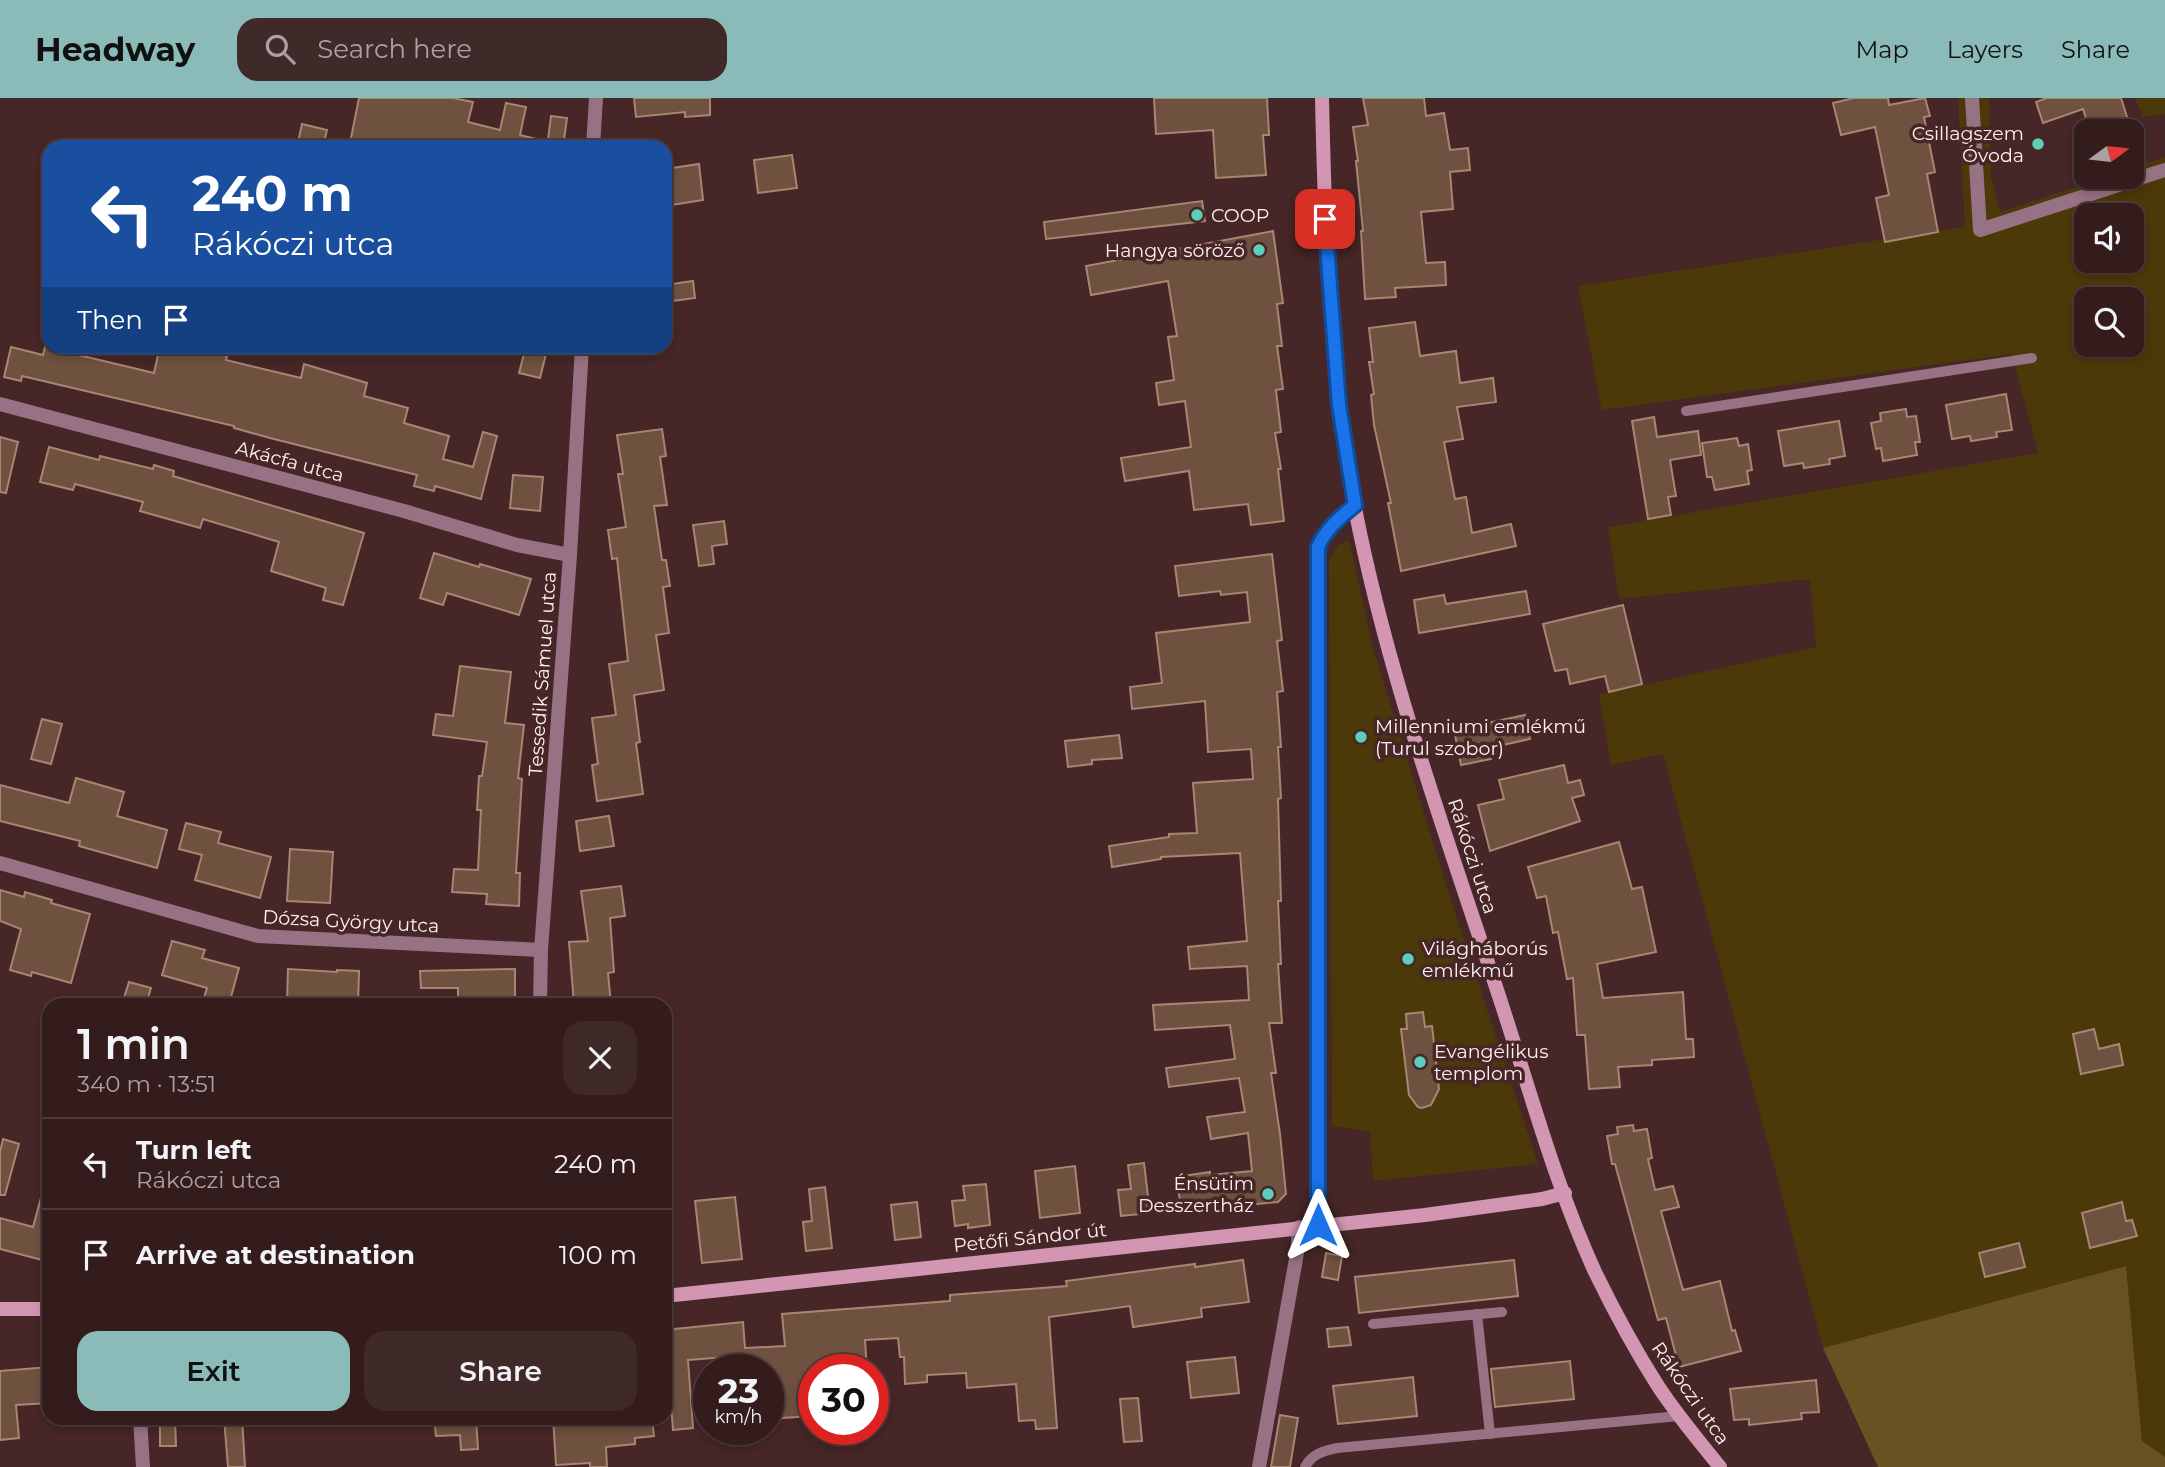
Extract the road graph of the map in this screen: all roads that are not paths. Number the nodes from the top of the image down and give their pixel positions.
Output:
1 (596, 98) edge
2 (1322, 98) edge
3 (1972, 98) edge
4 (593, 140) edge
5 (2165, 170) edge
6 (582, 354) edge
7 (2032, 358) dead end
8 (0, 404) edge
9 (1686, 411) dead end
10 (1355, 505) junction
11 (570, 555) junction
12 (0, 863) edge
13 (541, 950) junction
14 (540, 998) edge
15 (1565, 1193) junction
16 (1318, 1225) junction
17 (1299, 1227) junction
18 (672, 1295) edge
19 (0, 1309) edge
20 (42, 1309) edge
21 (1502, 1312) dead end
22 (1477, 1314) junction
23 (1373, 1324) dead end
24 (1679, 1416) junction
25 (140, 1425) edge
26 (1490, 1434) junction
27 (143, 1467) edge
28 (1259, 1467) edge
29 (1305, 1467) edge
30 (1720, 1467) edge

1 - 4 street
2 - 10 main road, Rákóczi utca
3 - 5 street
6 - 11 street, Tessedik Sámuel utca
7 - 9 lane
8 - 11 street, Akácfa utca
10 - 15 main road, Rákóczi utca
10 - 16 street
11 - 13 street, Tessedik Sámuel utca
12 - 13 street, Dózsa György utca
13 - 14 street, Tessedik Sámuel utca
15 - 16 main road, Petőfi Sándor út
15 - 24 main road, Rákóczi utca
16 - 17 main road, Petőfi Sándor út
17 - 18 main road, Petőfi Sándor út
17 - 28 street
19 - 20 main road
21 - 22 lane
22 - 23 lane
22 - 26 lane
24 - 26 lane
24 - 30 main road, Rákóczi utca
25 - 27 street
26 - 29 lane

